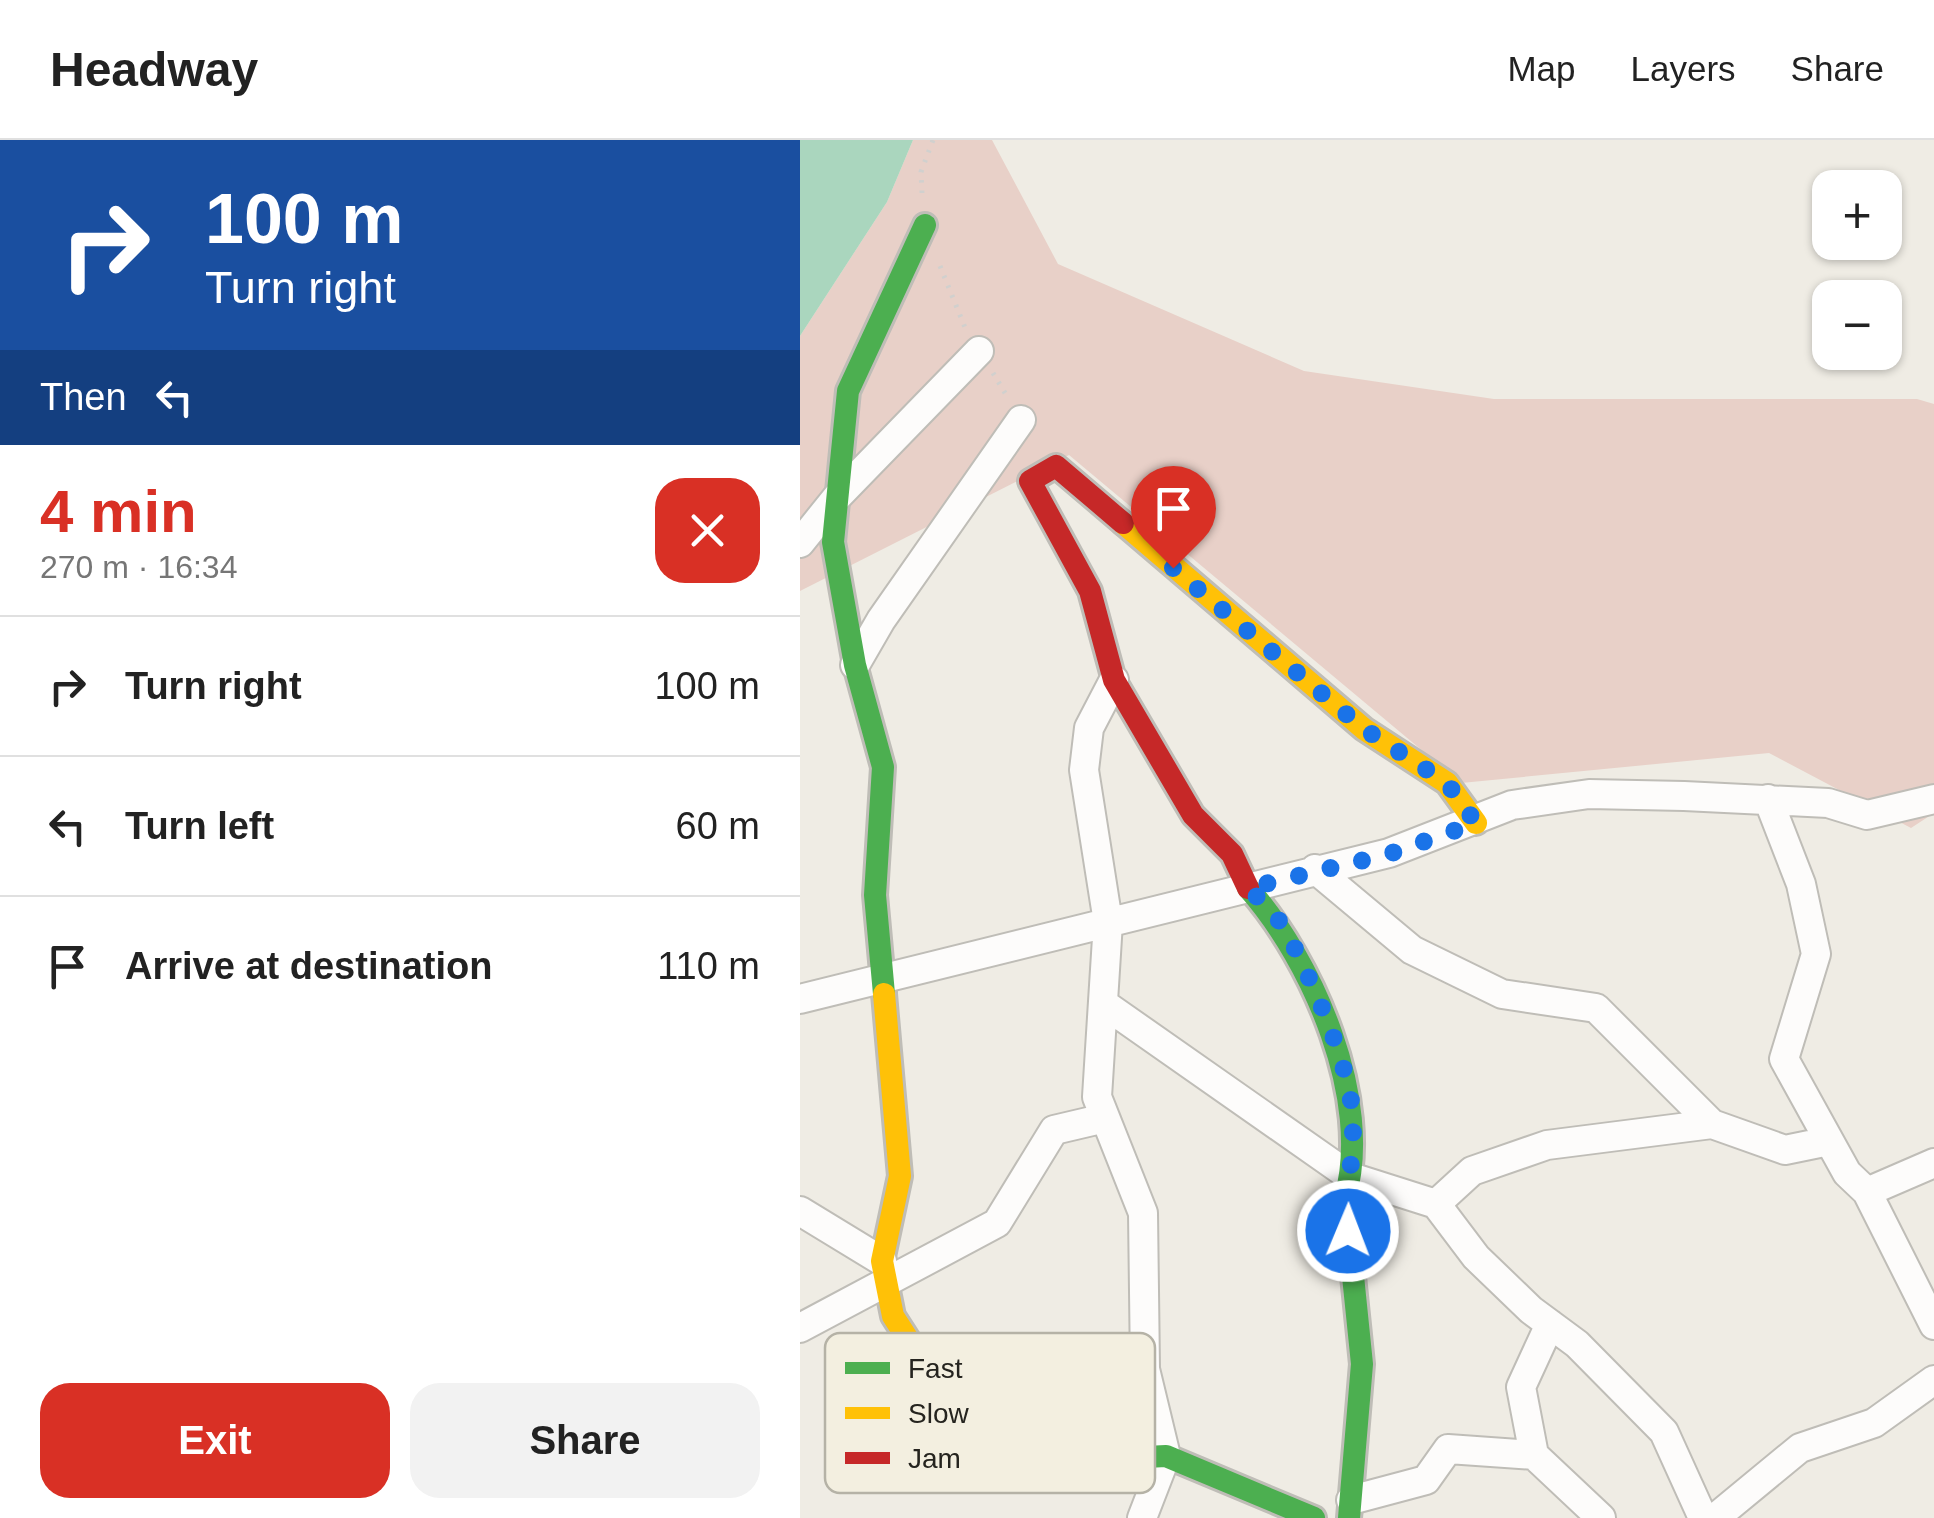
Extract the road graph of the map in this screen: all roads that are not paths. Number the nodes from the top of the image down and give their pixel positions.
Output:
1 (924, 225) road end
2 (979, 351) road end
3 (1021, 420) road end
4 (838, 497) junction
5 (800, 543) edge
6 (856, 666) junction
7 (1114, 680) junction
8 (1768, 799) junction
9 (1934, 799) edge
10 (1476, 823) junction
11 (1316, 869) junction
12 (1248, 888) junction
13 (1108, 922) junction
14 (885, 977) junction
15 (800, 999) edge
16 (1104, 1004) junction
17 (1106, 1118) junction
18 (1712, 1124) junction
19 (1829, 1141) junction
20 (1934, 1163) edge
21 (1351, 1177) junction
22 (1867, 1192) junction
23 (1436, 1204) junction
24 (800, 1212) edge
25 (884, 1272) junction
26 (1550, 1324) junction
27 (1934, 1325) edge
28 (800, 1328) edge
29 (903, 1333) edge
30 (1145, 1333) edge
31 (1934, 1380) edge
32 (1155, 1410) edge
33 (1534, 1455) junction
34 (1166, 1456) junction
35 (1155, 1457) edge
36 (1155, 1484) edge
37 (1152, 1493) edge
38 (1350, 1509) edge
39 (1142, 1518) edge
40 (1311, 1518) edge
41 (1601, 1518) edge
42 (1702, 1518) edge
43 (1715, 1518) edge

1 - 4 street
2 - 4 street
3 - 6 street
4 - 5 street
4 - 6 street
6 - 14 street
7 - 10 street
7 - 12 street
7 - 13 street
8 - 9 street
8 - 10 street
8 - 19 street
10 - 11 street
11 - 12 street
11 - 18 street
12 - 13 street
12 - 21 street
13 - 14 street
13 - 16 street
14 - 15 street
14 - 25 street
16 - 17 street
16 - 21 street
17 - 25 street
17 - 30 street
18 - 19 street
18 - 23 street
19 - 22 street
20 - 22 street
21 - 23 street
21 - 38 street
22 - 27 street
23 - 26 street
24 - 25 street
25 - 28 street
25 - 29 street
26 - 33 street
26 - 42 street
31 - 43 street
32 - 34 street
33 - 38 street
33 - 41 street
34 - 35 street
34 - 36 street
34 - 40 street
37 - 39 street

